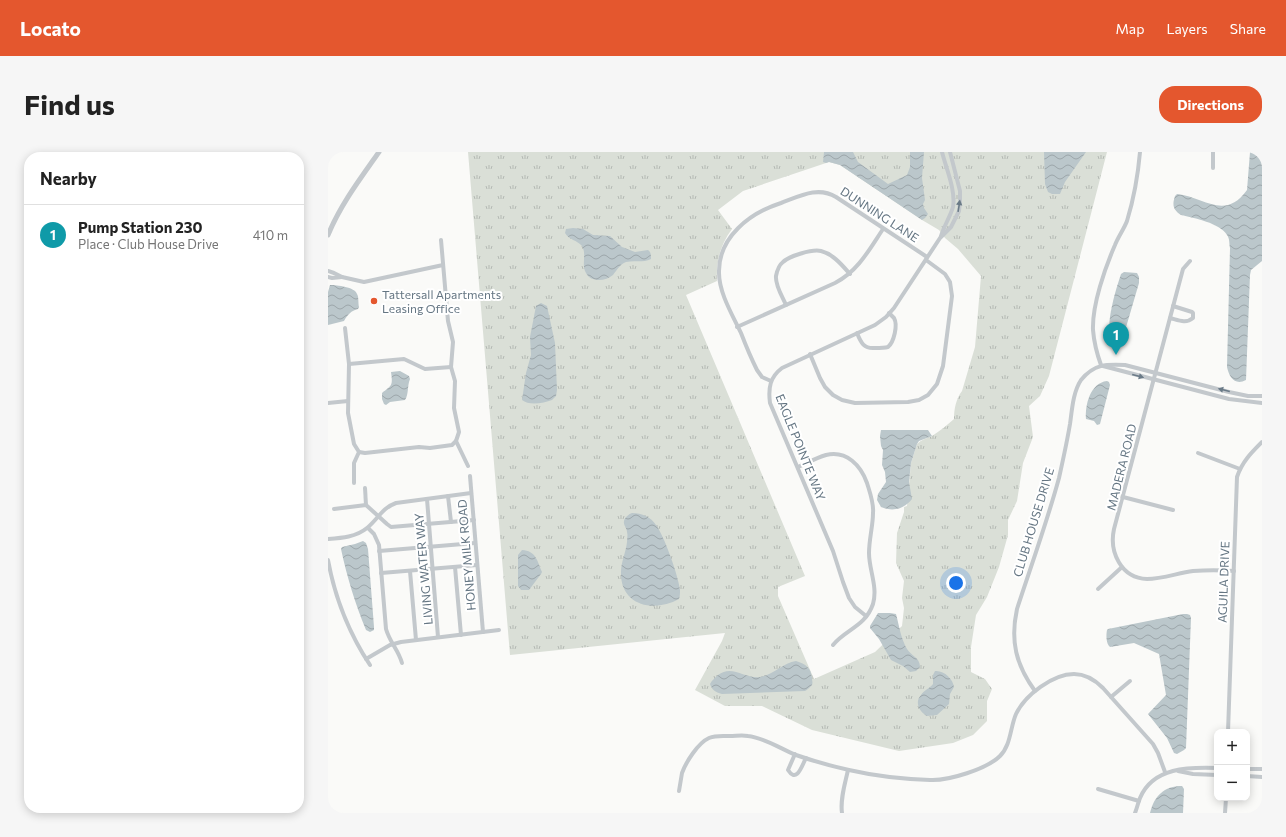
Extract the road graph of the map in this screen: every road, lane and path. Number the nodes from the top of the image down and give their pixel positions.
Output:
1 (379, 152) edge
2 (382, 152) edge
3 (942, 152) edge
4 (950, 152) edge
5 (1140, 152) edge
6 (1213, 152) edge
7 (372, 162) junction
8 (1213, 168) dead end
9 (883, 229) junction
10 (328, 235) edge
11 (940, 238) junction
12 (441, 240) dead end
13 (926, 259) junction
14 (1190, 261) dead end
15 (443, 265) junction
16 (328, 271) edge
17 (850, 274) junction
18 (328, 277) edge
19 (342, 277) junction
20 (786, 305) junction
21 (1173, 306) junction
22 (889, 313) junction
23 (1170, 318) junction
24 (737, 327) junction
25 (344, 328) dead end
26 (857, 333) junction
27 (810, 354) junction
28 (349, 364) junction
29 (1101, 366) junction
30 (451, 367) junction
31 (1155, 373) junction
32 (1153, 380) junction
33 (771, 381) junction
34 (1262, 396) edge
35 (348, 401) junction
36 (328, 403) edge
37 (1262, 403) edge
38 (456, 441) junction
39 (1262, 442) edge
40 (359, 452) junction
41 (1198, 453) dead end
42 (468, 466) dead end
43 (798, 467) junction
44 (1240, 469) junction
45 (470, 476) dead end
46 (354, 482) dead end
47 (365, 488) dead end
48 (471, 493) junction
49 (448, 496) junction
50 (1123, 497) junction
51 (427, 499) junction
52 (366, 505) junction
53 (334, 509) dead end
54 (1173, 510) dead end
55 (378, 516) junction
56 (474, 520) junction
57 (451, 522) junction
58 (429, 524) junction
59 (368, 528) junction
60 (328, 539) edge
61 (475, 543) junction
62 (431, 546) junction
63 (379, 550) junction
64 (328, 560) edge
65 (477, 565) junction
66 (455, 567) junction
67 (1122, 567) junction
68 (433, 569) junction
69 (410, 571) junction
70 (1234, 571) junction
71 (381, 573) junction
72 (1098, 589) dead end
73 (866, 616) junction
74 (499, 630) dead end
75 (483, 632) junction
76 (461, 635) junction
77 (438, 637) junction
78 (416, 640) junction
79 (393, 644) junction
80 (833, 645) dead end
81 (366, 659) junction
82 (402, 663) dead end
83 (370, 665) dead end
84 (1130, 681) dead end
85 (1034, 691) junction
86 (1111, 697) junction
87 (1228, 729) edge
88 (795, 754) junction
89 (806, 758) junction
90 (1214, 768) edge
91 (1250, 769) edge
92 (1262, 769) edge
93 (848, 770) junction
94 (1174, 771) junction
95 (1165, 772) junction
96 (1214, 775) edge
97 (1250, 776) edge
98 (1262, 777) edge
99 (1098, 788) dead end
100 (679, 791) dead end
101 (1139, 801) junction
102 (1226, 801) edge
103 (842, 813) edge
104 (1135, 813) edge
105 (1225, 813) edge

1 - 7 street
2 - 7 street
3 - 11 street, EAGLE POINTE WAY
11 -> 4 street, EAGLE POINTE WAY
5 - 29 street
6 - 8 street
7 - 10 street
9 - 13 street, DUNNING LANE
9 - 17 street
9 - 24 street, DUNNING LANE
11 - 13 street, EAGLE POINTE WAY
12 - 15 street
13 - 22 street, EAGLE POINTE WAY
13 - 27 street, DUNNING LANE
14 - 21 street, MADERA ROAD
15 - 19 street
15 - 30 street
16 - 19 street
17 - 20 street
17 - 20 street
18 - 19 street
20 - 24 street
21 - 23 street, MADERA ROAD
21 - 23 street
22 - 26 street, EAGLE POINTE WAY
22 - 26 street
23 - 31 street, MADERA ROAD
24 - 33 street, DUNNING LANE
25 - 28 street
26 - 27 street, EAGLE POINTE WAY
27 - 33 street, EAGLE POINTE WAY
28 - 30 street
28 - 35 street
29 - 31 street
29 -> 32 street
29 - 85 street, CLUB HOUSE DRIVE
30 - 38 street
31 - 32 street, MADERA ROAD
34 -> 31 street
32 - 37 street
32 - 50 street, MADERA ROAD
33 - 43 street, EAGLE POINTE WAY
35 - 36 street
35 - 40 street
38 - 40 street
38 - 42 street
39 - 44 street, AGUILA DRIVE
40 - 46 street
41 - 44 street
43 - 73 street, EAGLE POINTE WAY
43 - 73 street
44 - 70 street, AGUILA DRIVE
45 - 48 street, HONEY MILK ROAD
47 - 52 street
48 - 49 street
48 - 56 street, HONEY MILK ROAD
49 - 51 street
49 - 57 street
50 - 54 street
50 - 67 street, MADERA ROAD
51 - 55 street
51 - 58 street, LIVING WATER WAY
52 - 53 street
52 - 55 street
55 - 58 street
55 - 59 street
56 - 57 street
56 - 61 street, HONEY MILK ROAD
57 - 58 street
58 - 62 street, LIVING WATER WAY
59 - 60 street
59 - 63 street
61 - 62 street
61 - 65 street, HONEY MILK ROAD
62 - 63 street
62 - 68 street, LIVING WATER WAY
63 - 71 street
64 - 81 street
65 - 66 street
65 - 75 street, HONEY MILK ROAD
66 - 68 street
66 - 76 street
67 - 70 street
67 - 72 street
68 - 69 street
68 - 77 street, LIVING WATER WAY
69 - 71 street
69 - 78 street
70 - 87 street, AGUILA DRIVE
71 - 79 street
73 - 80 street
74 - 75 street
75 - 76 street
76 - 77 street
77 - 78 street
78 - 79 street
79 - 81 street
79 - 82 street
81 - 83 street
84 - 86 street
85 - 86 street
85 - 93 street
86 - 95 street
88 - 89 street
88 - 89 street
88 - 100 street
89 - 93 street
90 - 94 street
91 - 92 street
93 - 103 street
94 - 95 street
94 - 96 street
95 - 101 street
97 - 98 street
99 - 101 street
101 - 104 street
102 - 105 street

